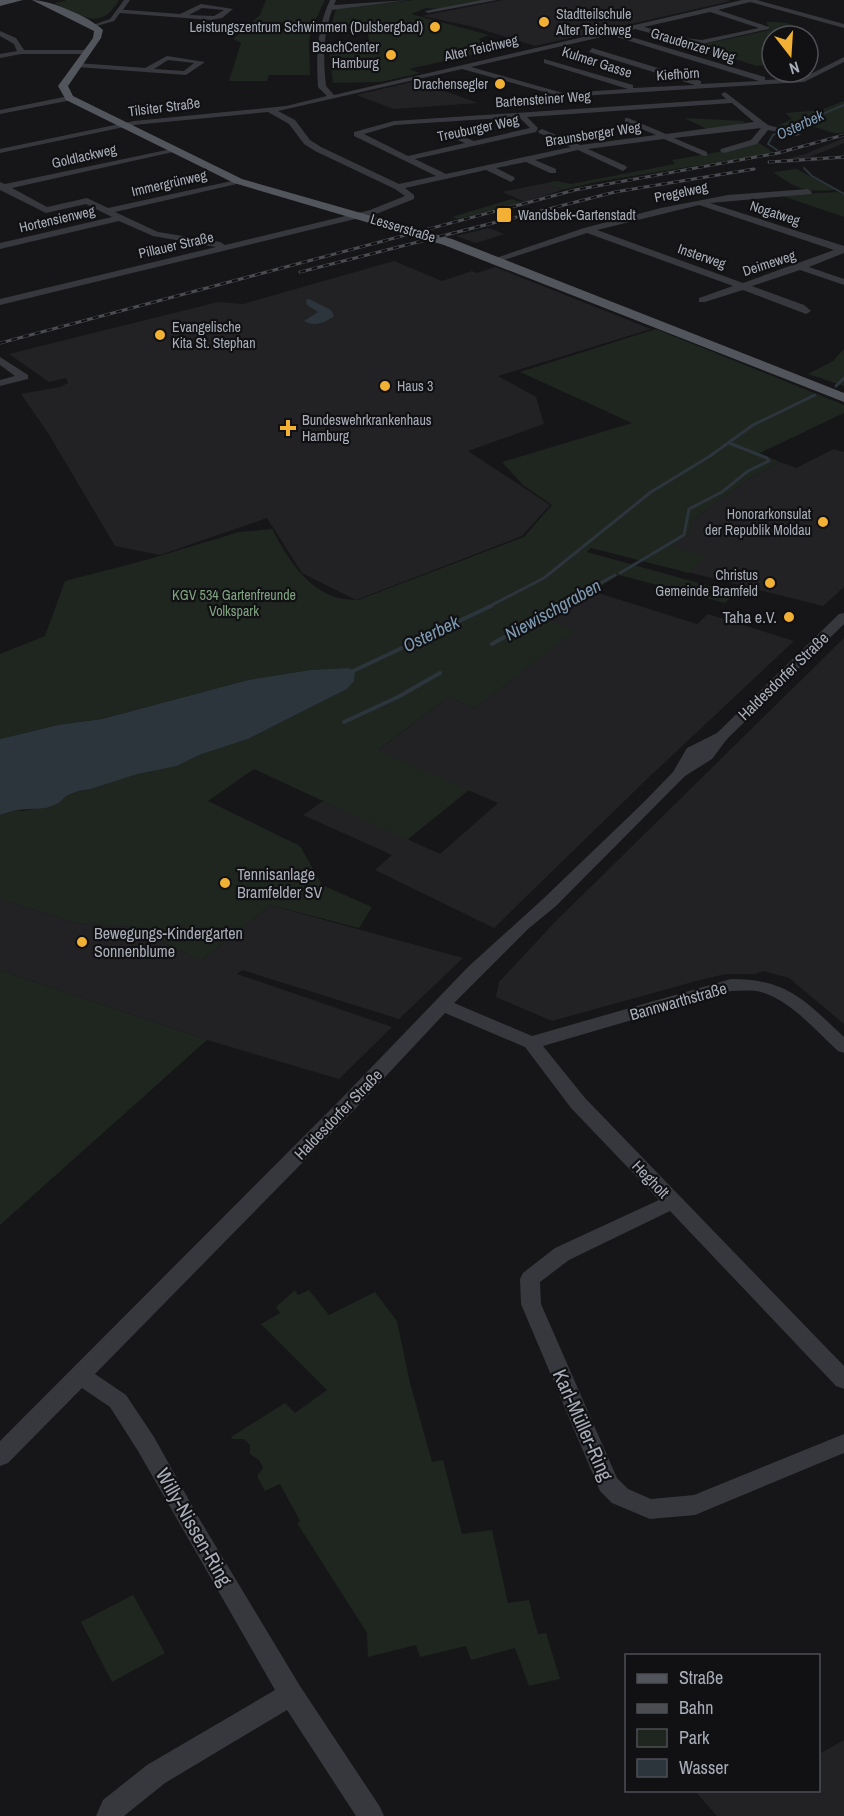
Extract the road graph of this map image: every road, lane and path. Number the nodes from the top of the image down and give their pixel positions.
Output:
1 (19, 0) edge
2 (36, 0) edge
3 (127, 0) edge
4 (406, 0) edge
5 (494, 0) edge
6 (750, 0) edge
7 (0, 3) edge
8 (331, 4) edge
9 (709, 9) junction
10 (118, 11) junction
11 (428, 11) dead end
12 (181, 16) junction
13 (92, 25) junction
14 (635, 26) junction
15 (844, 26) edge
16 (608, 32) junction
17 (0, 33) edge
18 (592, 50) dead end
19 (21, 52) junction
20 (86, 52) junction
21 (0, 56) edge
22 (844, 59) edge
23 (547, 61) dead end
24 (77, 65) junction
25 (460, 67) junction
26 (146, 71) junction
27 (820, 73) edge
28 (760, 79) edge
29 (760, 83) edge
30 (711, 85) junction
31 (639, 90) junction
32 (332, 97) junction
33 (69, 98) junction
34 (733, 101) junction
35 (270, 110) junction
36 (0, 112) edge
37 (521, 115) junction
38 (628, 120) dead end
39 (123, 125) junction
40 (763, 126) junction
41 (443, 131) dead end
42 (542, 131) dead end
43 (789, 132) dead end
44 (664, 136) junction
45 (472, 143) junction
46 (578, 148) junction
47 (173, 150) junction
48 (0, 151) edge
49 (724, 151) dead end
50 (704, 154) dead end
51 (408, 158) junction
52 (526, 159) junction
53 (488, 168) junction
54 (623, 168) dead end
55 (552, 171) dead end
56 (445, 177) junction
57 (511, 179) dead end
58 (238, 181) junction
59 (2, 187) edge
60 (398, 187) junction
61 (808, 192) dead end
62 (699, 202) junction
63 (107, 211) junction
64 (359, 215) junction
65 (121, 218) junction
66 (587, 230) junction
67 (0, 246) edge
68 (229, 246) junction
69 (844, 250) edge
70 (495, 260) junction
71 (800, 267) junction
72 (844, 282) edge
73 (746, 286) junction
74 (702, 300) dead end
75 (0, 302) edge
76 (806, 311) dead end
77 (0, 360) edge
78 (0, 383) edge
79 (844, 398) edge
80 (844, 617) edge
81 (441, 1005) junction
82 (531, 1043) junction
83 (844, 1047) edge
84 (672, 1202) junction
85 (80, 1375) junction
86 (844, 1380) edge
87 (844, 1443) edge
88 (0, 1456) edge
89 (291, 1694) junction
90 (108, 1816) edge
91 (371, 1816) edge

1 - 7 main road
2 - 13 main road
3 - 10 street
4 - 8 street
5 - 11 street
6 - 9 street, Alter Teichweg
6 - 15 street
8 - 32 street
9 - 14 street, Alter Teichweg
9 - 14 street, Alter Teichweg
10 - 12 street
10 - 13 street
12 - 12 street
13 - 20 main road
14 - 16 street, Alter Teichweg
16 - 25 street, Alter Teichweg
16 - 28 street, Graudenzer Weg
17 - 19 street
18 - 30 street
19 - 20 street
19 - 21 street
20 - 24 main road
22 - 27 street, Kiefhörn
23 - 31 street, Kulmer Gasse
24 - 26 street
24 - 33 main road
25 - 31 street, Kiefhörn
25 - 32 street, Alter Teichweg
26 - 26 street
29 - 30 street, Kiefhörn
30 - 31 street, Kiefhörn
30 - 34 street
32 - 35 street, Tilsiter Straße
33 - 36 street
33 - 39 main road, Lesserstraße
34 - 37 street, Bartensteiner Weg
34 - 40 street
35 - 39 street, Tilsiter Straße
35 - 60 street
37 - 45 street, Treuburger Weg
37 - 51 street, Bartensteiner Weg
38 - 44 street
39 - 47 main road, Lesserstraße
39 - 48 street, Tilsiter Straße
40 - 43 street
40 - 44 street, Braunsberger Weg
40 - 49 street
41 - 45 street
42 - 46 street
44 - 46 street, Braunsberger Weg
44 - 50 street, Braunsberger Weg
45 - 51 street, Treuburger Weg
46 - 52 street, Braunsberger Weg
46 - 54 street
47 - 58 main road, Lesserstraße
47 - 59 street, Goldlackweg
51 - 56 street
52 - 53 street, Braunsberger Weg
52 - 55 street, Braunsberger Weg
53 - 56 street, Braunsberger Weg
53 - 57 street
56 - 60 street, Braunsberger Weg
58 - 63 street, Immergrünweg
58 - 64 main road, Lesserstraße
59 - 63 street
60 - 64 street, Pillauer Straße
61 - 62 street, Pregelweg
62 - 66 street, Pregelweg
62 - 69 street, Nogatweg
63 - 65 street
64 - 68 street, Pillauer Straße
64 - 70 main road, Lesserstraße
65 - 67 street, Hortensienweg
65 - 68 street
66 - 70 street, Pregelweg
66 - 73 street, Insterweg
68 - 75 street, Pillauer Straße
69 - 71 street, Deimeweg
70 - 79 main road, Lesserstraße
71 - 72 street
71 - 73 street, Deimeweg
73 - 74 street, Deimeweg
73 - 76 street, Insterweg
77 - 78 street
80 - 81 street, Haldesdorfer Straße
81 - 82 street, Hegholt
81 - 85 street, Haldesdorfer Straße
82 - 83 street, Bannwarthstraße
82 - 84 street, Hegholt
84 - 86 street, Hegholt
84 - 87 street, Karl-Müller-Ring
85 - 88 street, Haldesdorfer Straße
85 - 89 street, Willy-Nissen-Ring
89 - 90 street
89 - 91 street, Willy-Nissen-Ring

